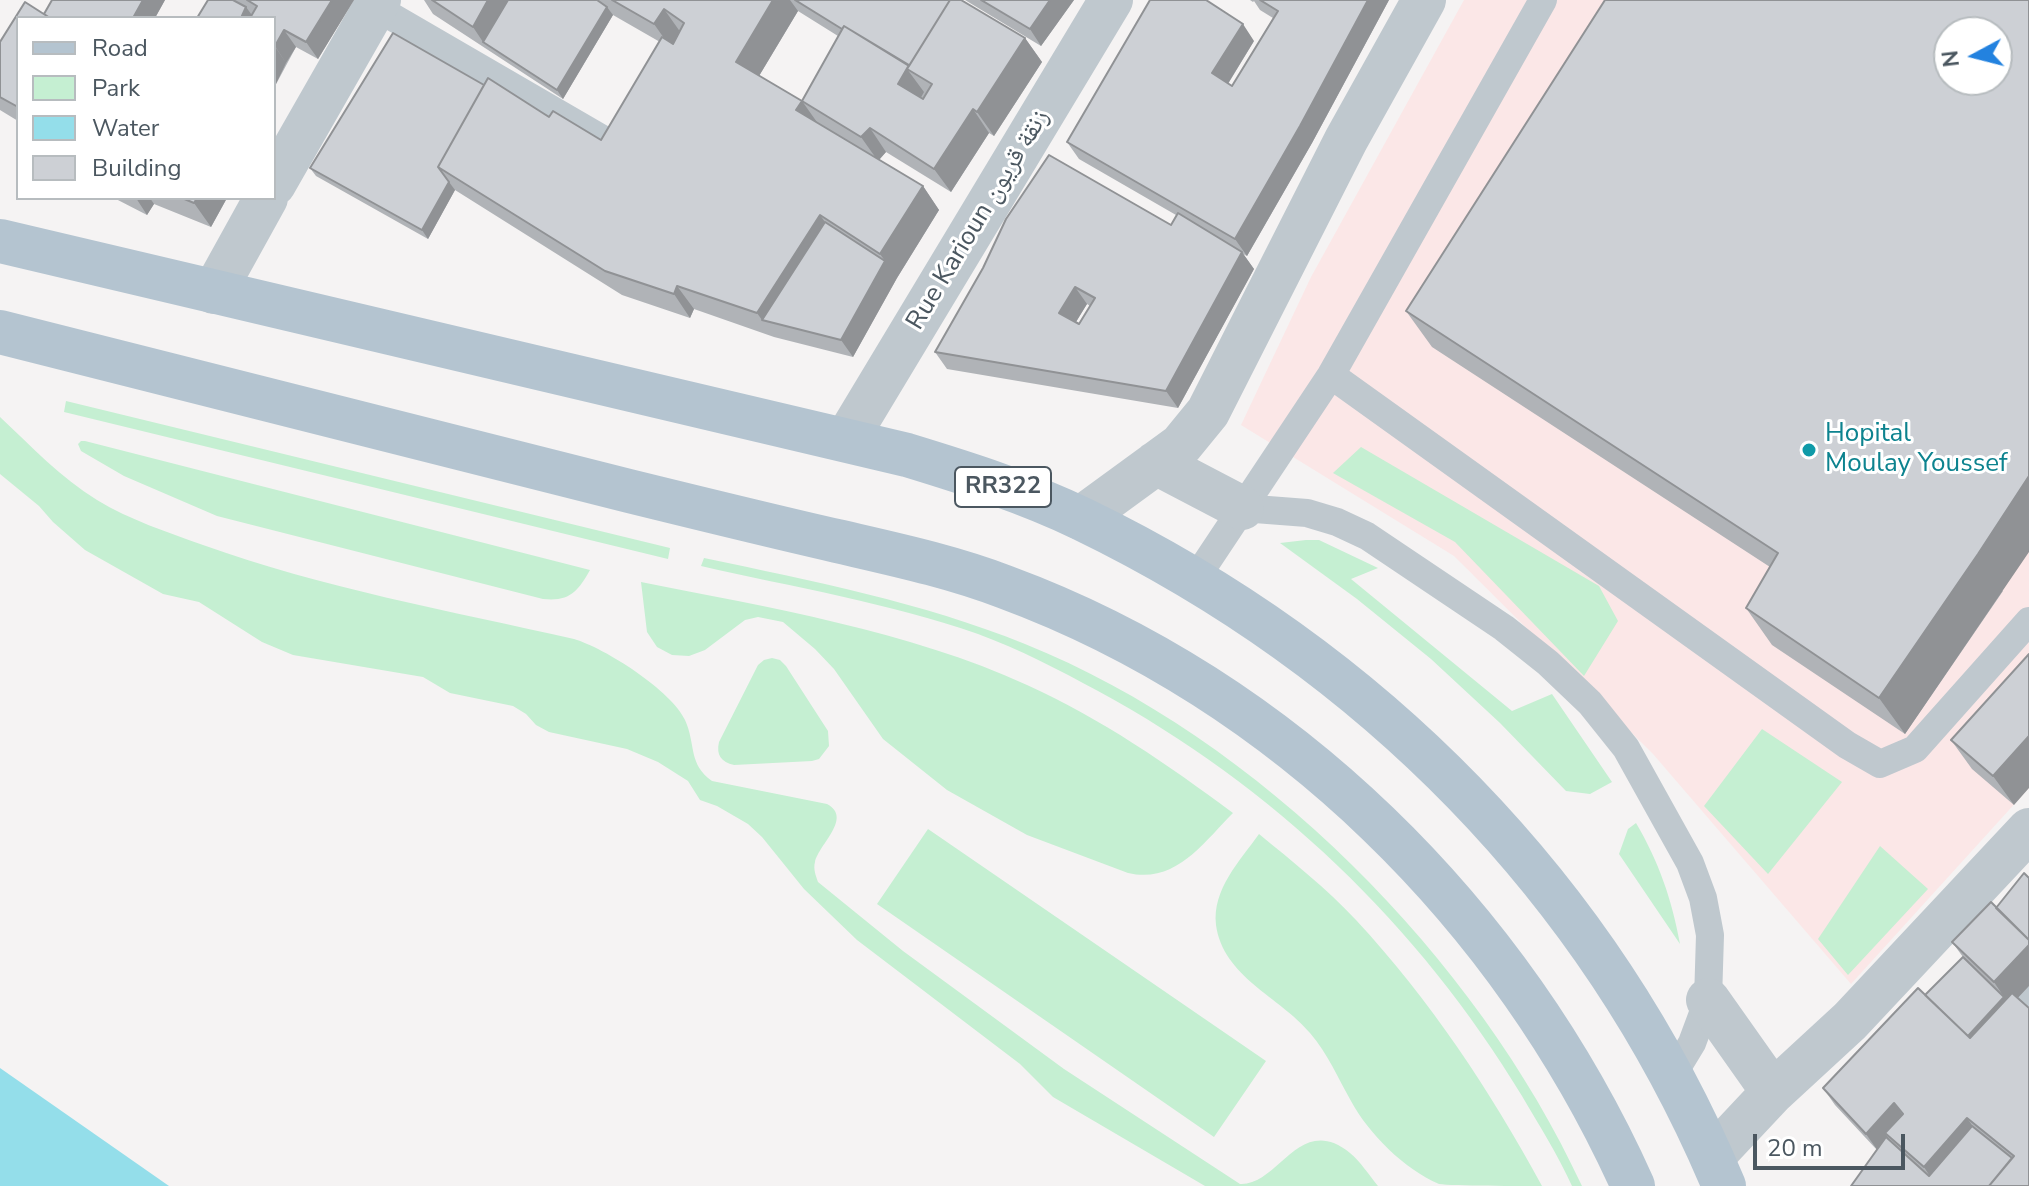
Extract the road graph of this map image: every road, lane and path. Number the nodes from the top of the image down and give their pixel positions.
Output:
1 (1111, 0) edge
2 (1424, 0) edge
3 (1543, 0) edge
4 (377, 3) edge
5 (618, 148) edge
6 (276, 180) edge
7 (265, 200) edge
8 (0, 241) edge
9 (214, 292) junction
10 (0, 332) edge
11 (1331, 375) junction
12 (846, 440) junction
13 (1156, 463) junction
14 (1242, 508) junction
15 (1081, 518) junction
16 (1196, 578) junction
17 (2029, 621) edge
18 (2029, 830) edge
19 (1708, 1000) junction
20 (1672, 1076) junction
21 (1773, 1092) junction
22 (1718, 1172) edge
23 (1633, 1186) edge

1 - 12 street, Rue Karioun زنقة قريون
2 - 13 street
3 - 11 lane
4 - 5 lane
4 - 6 street
7 - 9 street
8 - 9 main road, RR322
9 - 12 main road, RR322
10 - 23 main road
11 - 14 lane
11 - 17 lane
12 - 15 main road, RR322
13 - 14 street
13 - 15 street
14 - 16 lane
14 - 19 lane
15 - 16 main road, RR322
16 - 20 main road, RR322
18 - 21 street
19 - 20 lane
19 - 21 street
20 - 22 main road, RR322
21 - 22 street

